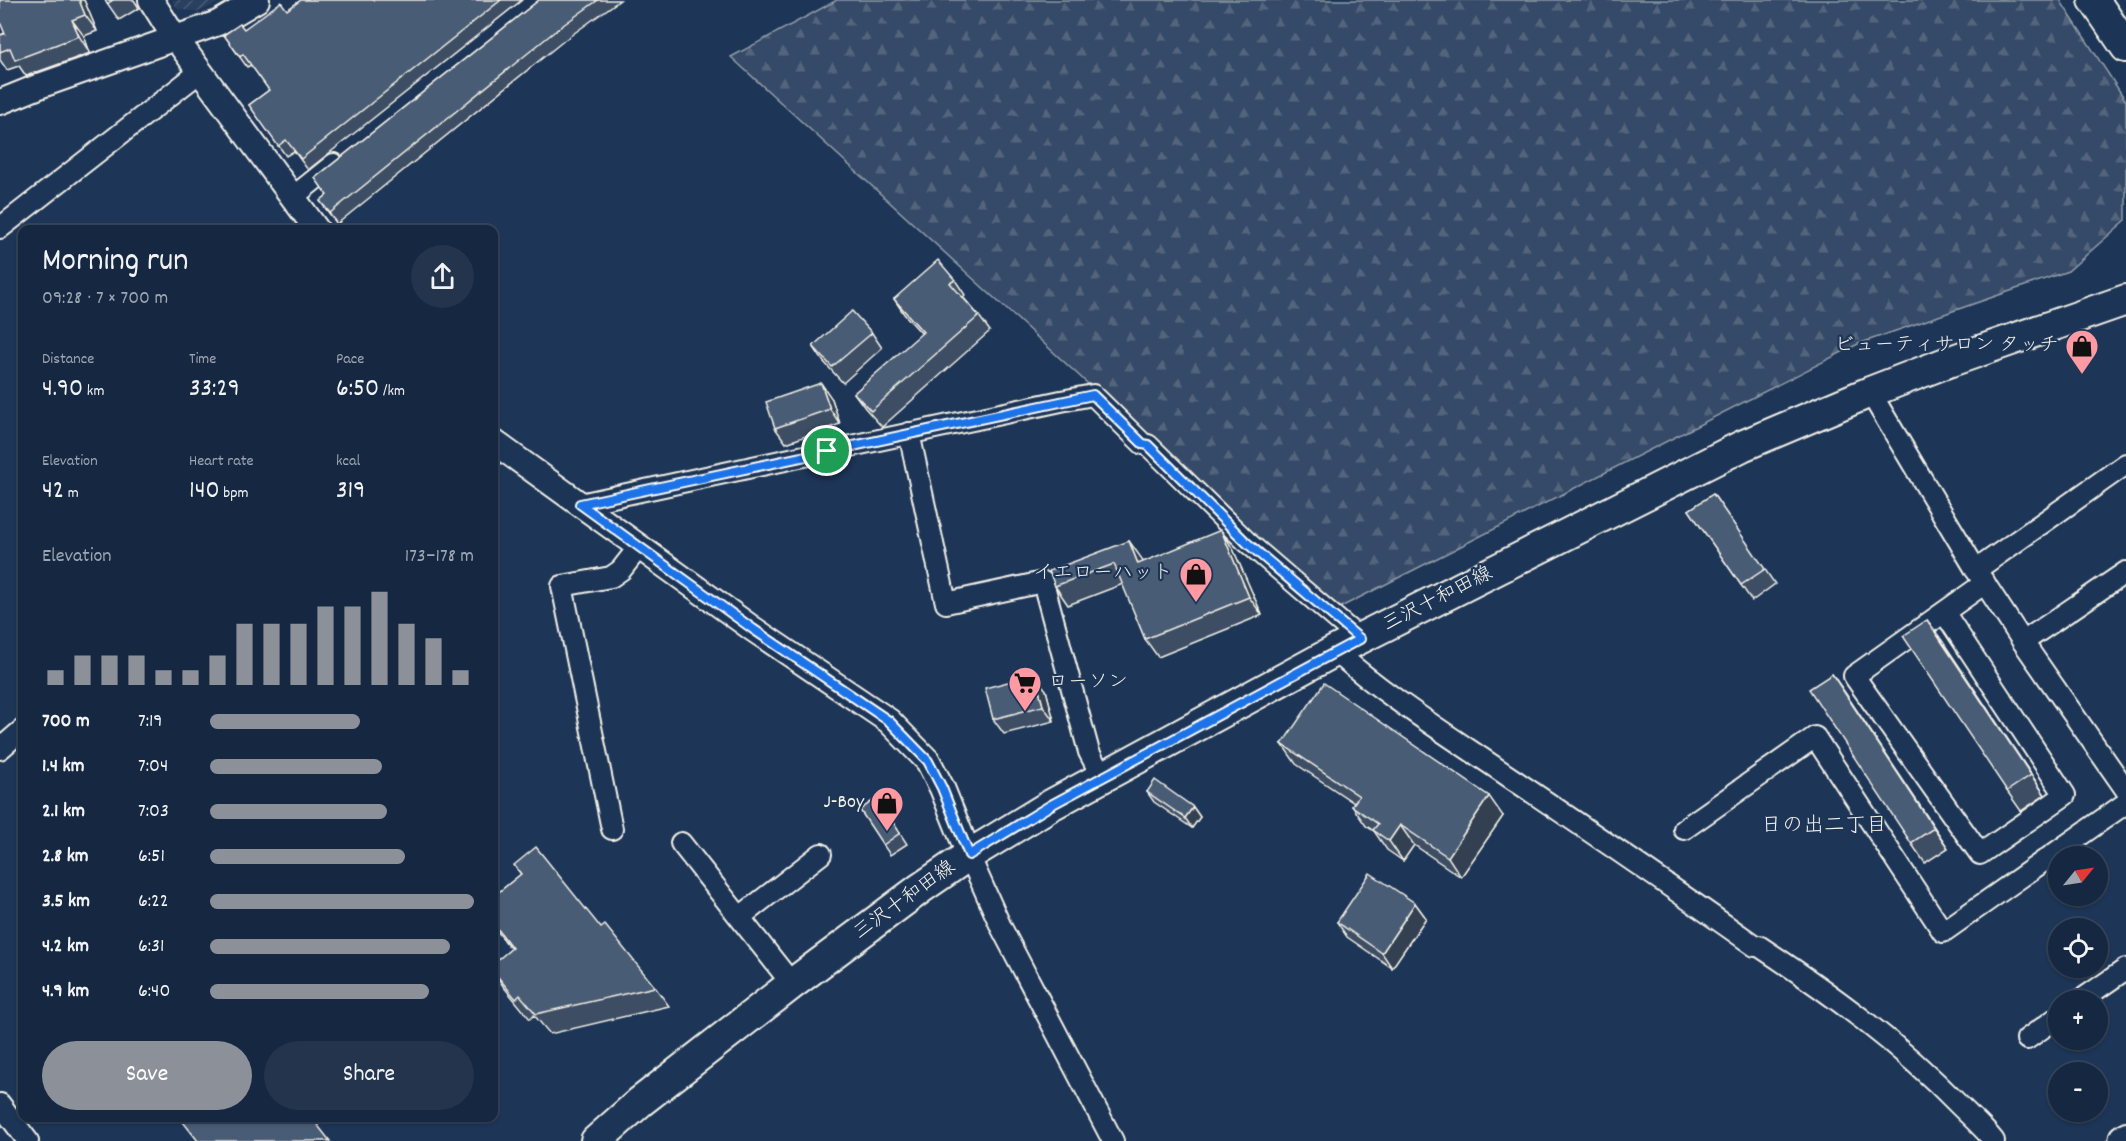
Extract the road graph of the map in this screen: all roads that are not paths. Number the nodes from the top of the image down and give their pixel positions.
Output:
1 (151, 0) edge
2 (257, 0) edge
3 (2094, 0) edge
4 (176, 37) junction
5 (2126, 47) edge
6 (201, 71) junction
7 (0, 102) edge
8 (348, 153) edge
9 (293, 197) junction
10 (313, 225) edge
11 (0, 228) edge
12 (2126, 300) edge
13 (1870, 392) junction
14 (909, 433) junction
15 (498, 445) edge
16 (2126, 464) edge
17 (580, 504) junction
18 (639, 547) junction
19 (2126, 572) edge
20 (1980, 576) junction
21 (1944, 612) junction
22 (2023, 642) junction
23 (1347, 645) junction
24 (18, 733) edge
25 (0, 749) edge
26 (1102, 777) junction
27 (2126, 790) edge
28 (2126, 803) edge
29 (612, 829) dead end
30 (1684, 830) dead end
31 (681, 843) dead end
32 (820, 854) dead end
33 (969, 855) junction
34 (740, 917) junction
35 (2126, 969) edge
36 (792, 984) junction
37 (2096, 990) edge
38 (2048, 1024) edge
39 (2027, 1039) dead end
40 (0, 1104) edge
41 (2126, 1132) edge
42 (28, 1141) edge
43 (596, 1141) edge
44 (1113, 1141) edge
45 (1994, 1141) edge
46 (2119, 1141) edge

1 - 4 street
2 - 4 street
3 - 5 main road
4 - 6 street
4 - 7 street
6 - 9 street
6 - 11 street
8 - 9 street
9 - 10 street
12 - 13 main road, 三沢十和田線
13 - 20 street
13 - 23 main road, 三沢十和田線
14 - 17 street
14 - 23 street
14 - 26 street
15 - 17 street
16 - 20 street
17 - 18 street
18 - 29 street
18 - 33 street
19 - 22 street
20 - 21 street
20 - 22 street
21 - 21 street
22 - 27 street
23 - 26 main road, 三沢十和田線
23 - 45 street
24 - 25 street
26 - 33 main road, 三沢十和田線
28 - 30 street
31 - 34 street
32 - 34 street
33 - 36 main road, 三沢十和田線
33 - 44 street
34 - 36 street
35 - 37 street
36 - 43 main road, 三沢十和田線
38 - 39 street
40 - 42 street
41 - 46 street

